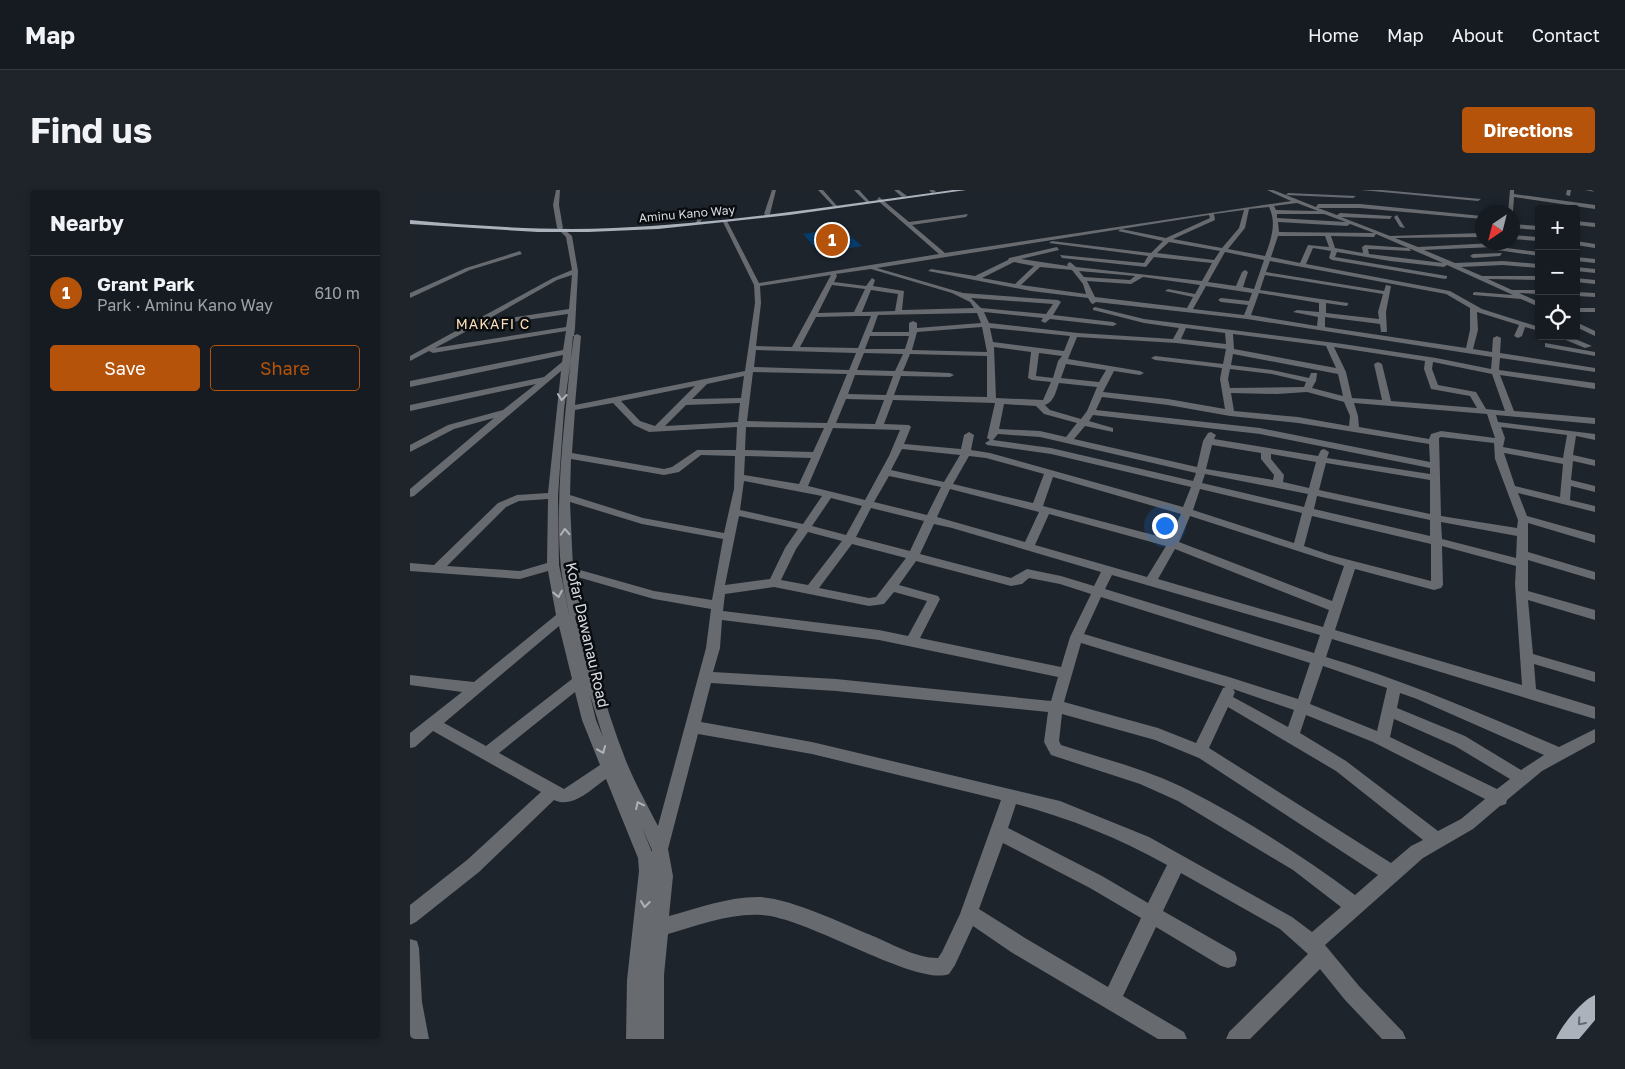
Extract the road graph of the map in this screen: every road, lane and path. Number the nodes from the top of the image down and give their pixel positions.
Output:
1 (558, 190) edge
2 (774, 190) edge
3 (820, 190) edge
4 (856, 190) edge
5 (896, 190) edge
6 (952, 190) edge
7 (964, 190) edge
8 (1269, 190) edge
9 (1350, 190) edge
10 (1363, 190) edge
11 (1433, 190) edge
12 (1587, 190) edge
13 (933, 191) edge
14 (1595, 191) edge
15 (1385, 192) junction
16 (1407, 192) edge
17 (1512, 192) edge
18 (1568, 192) edge
19 (1280, 194) junction
20 (1559, 194) dead end
21 (1416, 195) junction
22 (904, 196) junction
23 (1353, 196) junction
24 (1577, 196) dead end
25 (1478, 199) junction
26 (880, 200) junction
27 (1546, 200) junction
28 (868, 201) junction
29 (1299, 201) junction
30 (1270, 204) junction
31 (1579, 204) joint
32 (834, 205) junction
33 (1479, 205) edge
34 (1511, 205) edge
35 (1545, 205) edge
36 (1313, 206) junction
37 (1360, 206) junction
38 (1595, 206) edge
39 (1247, 208) junction
40 (1389, 208) junction
41 (703, 210) dead end
42 (1274, 212) junction
43 (1425, 212) junction
44 (1211, 213) junction
45 (767, 214) junction
46 (1332, 214) junction
47 (966, 215) dead end
48 (1475, 216) edge
49 (1397, 217) junction
50 (1405, 218) dead end
51 (1275, 220) junction
52 (1520, 220) edge
53 (1532, 220) dead end
54 (410, 221) edge
55 (724, 221) junction
56 (693, 223) junction
57 (1313, 223) junction
58 (1580, 223) edge
59 (907, 224) junction
60 (1355, 224) junction
61 (1595, 225) edge
62 (1403, 227) dead end
63 (1435, 227) dead end
64 (1520, 227) edge
65 (1535, 228) edge
66 (1318, 229) dead end
67 (561, 230) junction
68 (1111, 230) junction
69 (1580, 230) edge
70 (580, 231) junction
71 (1595, 231) edge
72 (1276, 234) junction
73 (1327, 234) junction
74 (1441, 235) junction
75 (1475, 235) edge
76 (1384, 236) junction
77 (1520, 238) edge
78 (1168, 239) junction
79 (1535, 239) edge
80 (1045, 241) junction
81 (1108, 242) dead end
82 (1580, 244) edge
83 (1595, 246) edge
84 (1475, 248) edge
85 (1057, 249) junction
86 (1331, 249) junction
87 (1419, 249) junction
88 (1224, 250) junction
89 (1489, 250) edge
90 (1497, 250) edge
91 (1510, 250) edge
92 (1154, 252) junction
93 (520, 253) dead end
94 (1535, 253) edge
95 (1366, 254) junction
96 (943, 255) junction
97 (1062, 256) junction
98 (1456, 257) dead end
99 (1465, 257) dead end
100 (1267, 258) junction
101 (1011, 259) junction
102 (1191, 259) junction
103 (1580, 259) edge
104 (916, 260) junction
105 (1442, 261) junction
106 (1595, 261) edge
107 (1216, 262) junction
108 (1502, 263) junction
109 (1303, 264) junction
110 (1365, 264) junction
111 (1038, 265) junction
112 (1454, 265) junction
113 (1186, 266) dead end
114 (1535, 266) edge
115 (869, 267) junction
116 (1074, 268) junction
117 (1580, 269) edge
118 (877, 270) junction
119 (575, 271) junction
120 (1595, 271) edge
121 (931, 272) junction
122 (1245, 272) dead end
123 (835, 273) junction
124 (1262, 273) junction
125 (1142, 275) junction
126 (1364, 277) junction
127 (1445, 277) junction
128 (1479, 277) junction
129 (977, 278) junction
130 (1535, 278) edge
131 (1083, 279) junction
132 (1580, 280) edge
133 (1389, 282) junction
134 (1595, 282) edge
135 (830, 283) junction
136 (1204, 283) junction
137 (757, 285) junction
138 (1017, 286) junction
139 (869, 287) junction
140 (913, 288) junction
141 (1239, 288) junction
142 (1256, 290) junction
143 (950, 291) junction
144 (1168, 291) dead end
145 (1509, 291) junction
146 (1448, 292) junction
147 (1535, 292) edge
148 (1386, 293) junction
149 (1475, 294) dead end
150 (1580, 294) edge
151 (962, 295) junction
152 (1595, 295) edge
153 (410, 296) edge
154 (1197, 296) junction
155 (1092, 298) junction
156 (1526, 299) junction
157 (1221, 300) dead end
158 (1321, 300) junction
159 (1251, 303) junction
160 (1535, 303) edge
161 (1346, 304) dead end
162 (1149, 305) junction
163 (1473, 306) junction
164 (1095, 308) junction
165 (978, 310) junction
166 (1189, 310) junction
167 (1580, 310) edge
168 (1595, 310) edge
169 (572, 311) junction
170 (1297, 312) dead end
171 (898, 313) junction
172 (911, 313) junction
173 (857, 314) junction
174 (875, 314) junction
175 (814, 315) junction
176 (1323, 315) junction
177 (1049, 316) junction
178 (1244, 316) junction
179 (1144, 321) junction
180 (1382, 322) junction
181 (1112, 324) junction
182 (1522, 324) junction
183 (473, 326) junction
184 (985, 326) junction
185 (1182, 326) junction
186 (1580, 326) edge
187 (1321, 327) junction
188 (571, 328) junction
189 (1535, 328) edge
190 (1037, 331) junction
191 (913, 332) junction
192 (1231, 332) junction
193 (868, 334) junction
194 (1595, 334) edge
195 (1074, 335) junction
196 (1518, 336) dead end
197 (1117, 337) junction
198 (1386, 337) junction
199 (1497, 338) dead end
200 (1138, 339) junction
201 (1572, 340) edge
202 (1176, 341) junction
203 (1548, 343) edge
204 (989, 344) junction
205 (1329, 344) junction
206 (1595, 344) edge
207 (752, 348) junction
208 (1595, 348) edge
209 (795, 349) junction
210 (1230, 349) junction
211 (861, 350) junction
212 (1036, 350) junction
213 (1470, 350) junction
214 (908, 351) junction
215 (421, 353) junction
216 (990, 354) junction
217 (1595, 354) edge
218 (1496, 355) junction
219 (566, 357) junction
220 (1063, 358) junction
221 (1155, 358) dead end
222 (410, 359) edge
223 (1429, 359) junction
224 (1378, 364) dead end
225 (1226, 365) junction
226 (1111, 368) junction
227 (1317, 368) junction
228 (1595, 370) edge
229 (748, 371) junction
230 (852, 372) junction
231 (1342, 372) junction
232 (1495, 372) junction
233 (898, 373) junction
234 (1140, 373) dead end
235 (950, 375) dead end
236 (547, 379) junction
237 (1055, 380) junction
238 (705, 381) junction
239 (1312, 381) junction
240 (1466, 382) dead end
241 (410, 384) edge
242 (1595, 386) edge
243 (1101, 389) junction
244 (1307, 389) junction
245 (1226, 390) junction
246 (1473, 394) junction
247 (843, 396) junction
248 (890, 397) junction
249 (614, 400) junction
250 (745, 400) junction
251 (1348, 400) junction
252 (995, 401) junction
253 (684, 402) junction
254 (1388, 403) junction
255 (1039, 404) junction
256 (410, 408) edge
257 (572, 408) junction
258 (1487, 411) junction
259 (508, 412) junction
260 (1091, 412) junction
261 (1230, 413) junction
262 (1510, 413) junction
263 (1258, 416) junction
264 (1595, 421) edge
265 (1083, 423) junction
266 (742, 424) junction
267 (831, 424) junction
268 (1496, 424) junction
269 (879, 425) junction
270 (1330, 425) junction
271 (1215, 427) junction
272 (657, 429) junction
273 (1354, 429) junction
274 (1110, 430) dead end
275 (994, 431) junction
276 (1260, 431) junction
277 (1572, 433) junction
278 (969, 435) dead end
279 (1595, 437) edge
280 (1068, 441) junction
281 (1208, 441) junction
282 (1433, 442) junction
283 (990, 443) junction
284 (1326, 443) junction
285 (1499, 445) junction
286 (899, 446) junction
287 (410, 449) edge
288 (1266, 450) junction
289 (741, 452) junction
290 (965, 454) junction
291 (567, 455) junction
292 (817, 455) junction
293 (987, 455) junction
294 (1322, 459) junction
295 (1568, 460) junction
296 (1595, 463) edge
297 (1434, 466) junction
298 (1202, 471) junction
299 (886, 472) junction
300 (1050, 472) junction
301 (740, 477) junction
302 (1434, 478) junction
303 (1566, 482) junction
304 (1278, 484) junction
305 (947, 485) junction
306 (1197, 486) junction
307 (802, 488) junction
308 (1511, 488) junction
309 (1595, 490) edge
310 (1314, 492) junction
311 (410, 494) edge
312 (830, 494) junction
313 (559, 496) junction
314 (1565, 502) junction
315 (869, 503) junction
316 (1041, 508) junction
317 (1595, 509) edge
318 (1310, 511) junction
319 (734, 512) junction
320 (1186, 512) junction
321 (1435, 518) junction
322 (1522, 518) junction
323 (932, 519) junction
324 (804, 528) junction
325 (1523, 533) junction
326 (729, 537) junction
327 (1595, 539) edge
328 (849, 540) junction
329 (1435, 541) junction
330 (1173, 544) junction
331 (1029, 546) junction
332 (1298, 548) junction
333 (913, 557) junction
334 (1521, 558) junction
335 (552, 564) junction
336 (1350, 564) junction
337 (410, 567) edge
338 (437, 570) junction
339 (567, 570) junction
340 (1108, 570) junction
341 (1595, 576) edge
342 (1150, 582) junction
343 (774, 583) junction
344 (892, 587) junction
345 (719, 590) junction
346 (810, 591) junction
347 (1098, 591) junction
348 (1522, 594) junction
349 (1335, 607) junction
350 (717, 611) junction
351 (1595, 615) edge
352 (562, 616) junction
353 (1326, 633) junction
354 (1076, 637) junction
355 (912, 641) junction
356 (1527, 658) junction
357 (1317, 659) junction
358 (1066, 673) junction
359 (706, 677) junction
360 (1595, 677) edge
361 (410, 680) edge
362 (579, 681) junction
363 (1229, 682) junction
364 (1395, 685) junction
365 (477, 688) junction
366 (1529, 693) junction
367 (1225, 699) junction
368 (1056, 706) junction
369 (1301, 708) junction
370 (1389, 711) junction
371 (1595, 714) edge
372 (433, 724) junction
373 (693, 727) junction
374 (1595, 734) edge
375 (1292, 736) junction
376 (1382, 740) junction
377 (410, 742) edge
378 (1200, 751) junction
379 (487, 754) junction
380 (1559, 754) junction
381 (609, 768) junction
382 (1523, 779) junction
383 (553, 791) junction
384 (1011, 795) junction
385 (1500, 798) junction
386 (998, 832) junction
387 (1437, 841) junction
388 (660, 849) junction
389 (1177, 862) junction
390 (1391, 874) junction
391 (1355, 906) junction
392 (969, 913) junction
393 (1152, 914) junction
394 (410, 916) edge
395 (660, 928) junction
396 (410, 948) edge
397 (1316, 950) junction
398 (1228, 959) dead end
399 (655, 974) junction
400 (637, 980) junction
401 (1112, 999) junction
402 (411, 1003) edge
403 (1595, 1006) edge
404 (419, 1039) edge
405 (636, 1039) edge
406 (654, 1039) edge
407 (1177, 1039) edge
408 (1236, 1039) edge
409 (1396, 1039) edge
410 (1566, 1039) edge

1 - 67 street, Kofar Dawanau Road
2 - 45 street
3 - 32 street
4 - 28 street
5 - 22 street
6 - 13 main road, Aminu Kano Way
7 - 26 main road, Aminu Kano Way
8 - 19 street
9 - 23 street
10 - 15 street
11 - 25 street
12 - 14 street
13 - 22 main road, Aminu Kano Way
15 - 16 street
15 - 40 street
16 - 21 street
17 - 27 street
17 - 34 street
18 - 20 street
18 - 24 street
19 - 23 street
19 - 29 street
21 - 25 street
21 - 43 street
22 - 26 main road, Aminu Kano Way
23 - 37 street
25 - 33 street
26 - 28 main road, Aminu Kano Way
26 - 55 main road, Aminu Kano Way
26 - 59 street
27 - 31 street
27 - 35 street
28 - 32 main road, Aminu Kano Way
29 - 30 street
29 - 36 street
30 - 39 street
30 - 42 street
31 - 38 street
32 - 45 main road, Aminu Kano Way
36 - 37 street
36 - 46 street
37 - 40 street
39 - 44 street
39 - 88 street
40 - 43 street
41 - 56 street
42 - 46 street
42 - 51 street
43 - 48 street
44 - 68 street
44 - 78 street
45 - 56 main road, Aminu Kano Way
46 - 49 street
46 - 60 street
47 - 59 street
49 - 50 street
49 - 62 street
51 - 57 street
51 - 72 street
52 - 53 street
54 - 67 main road, Aminu Kano Way
55 - 56 main road, Aminu Kano Way
55 - 137 street
56 - 67 main road, Aminu Kano Way
56 - 70 main road, Aminu Kano Way
57 - 60 street
57 - 66 street
58 - 61 street
59 - 96 street
60 - 76 street
63 - 74 street
64 - 65 street
67 - 70 main road, Aminu Kano Way
67 - 119 street, Kofar Dawanau Road
68 - 78 street
68 - 80 street
69 - 71 street
70 - 257 street, Kofar Dawanau Road
72 - 73 street
72 - 100 street
73 - 76 street
73 - 86 street
74 - 75 street
74 - 76 street
76 - 87 street
77 - 79 street
78 - 88 street
78 - 92 street
80 - 85 street
80 - 92 street
80 - 96 street
81 - 92 street
82 - 83 street
84 - 87 street
85 - 97 street
85 - 101 street
86 - 95 street
86 - 109 street
86 - 110 street
87 - 95 street
87 - 105 street
88 - 100 street
88 - 107 street
89 - 99 street
90 - 108 street
91 - 94 street
92 - 97 street
92 - 102 street
93 - 153 street
95 - 105 street
95 - 110 street
96 - 104 street
97 - 116 street
98 - 105 street
100 - 109 street
100 - 124 street
101 - 111 street
101 - 129 street
102 - 107 street
102 - 113 street
103 - 106 street
104 - 115 street
104 - 121 street
105 - 112 street
105 - 127 street
107 - 136 street
108 - 112 street
108 - 114 street
109 - 126 street
110 - 126 street
110 - 127 street
111 - 116 street
111 - 138 street
112 - 128 street
115 - 118 street
115 - 123 street
116 - 125 street
116 - 131 street
117 - 120 street
118 - 139 street
118 - 140 street
119 - 169 street, Kofar Dawanau Road
119 - 183 street
121 - 129 street
121 - 143 street
122 - 141 street
123 - 135 street
123 - 137 street
124 - 142 street
124 - 148 street
125 - 131 street
125 - 136 street
126 - 133 street
127 - 146 street
128 - 130 street
128 - 145 street
129 - 138 street
131 - 155 street
132 - 134 street
133 - 146 street
133 - 148 street
135 - 139 street
135 - 175 street
136 - 141 street
136 - 154 street
137 - 207 street
138 - 155 street
139 - 140 street
139 - 173 street
140 - 143 street
140 - 171 street
141 - 142 street
142 - 158 street
142 - 159 street
143 - 151 street
144 - 154 street
145 - 147 street
145 - 156 street
146 - 163 street
148 - 180 street
149 - 156 street
150 - 152 street
151 - 165 street
151 - 177 street
154 - 166 street
155 - 162 street
155 - 164 street
156 - 160 street
157 - 159 street
158 - 161 street
158 - 176 street
159 - 178 street
162 - 166 street
162 - 179 street
163 - 182 street
163 - 213 street
164 - 179 street
164 - 181 street
165 - 172 street
165 - 177 street
165 - 184 street
166 - 178 street
167 - 168 street
169 - 183 street
169 - 188 street, Kofar Dawanau Road
170 - 176 street
171 - 172 street
171 - 174 street
172 - 191 street
173 - 174 street
173 - 175 street
174 - 193 street
175 - 209 street
176 - 180 street
176 - 187 street
177 - 181 street
177 - 190 street
178 - 187 street
178 - 192 street
179 - 185 street
179 - 200 street
180 - 198 street
181 - 197 street
182 - 189 street
182 - 196 street
183 - 215 street
184 - 190 street
184 - 191 street
184 - 204 street
185 - 192 street
185 - 202 street
186 - 194 street
187 - 198 street
188 - 215 street
188 - 219 street, Kofar Dawanau Road
190 - 195 street
191 - 193 street
191 - 214 street
192 - 205 street
192 - 210 street
193 - 211 street
195 - 197 street
195 - 220 street
197 - 200 street
198 - 213 street
199 - 218 street
200 - 202 street
201 - 208 street
202 - 210 street
203 - 217 street
204 - 212 street
204 - 216 street
205 - 223 street
205 - 231 street
206 - 208 street
207 - 209 street
207 - 229 street
209 - 211 street
210 - 225 street
210 - 227 street
211 - 214 street
211 - 230 street
212 - 220 street
212 - 237 street
213 - 218 street
214 - 216 street
214 - 233 street
215 - 222 street
216 - 252 street
218 - 228 street
218 - 232 street
219 - 236 street
219 - 241 street
219 -> 313 street, Kofar Dawanau Road
220 - 226 street
220 - 237 street
221 - 225 street
223 - 232 street
223 - 246 street
224 - 254 street
225 - 239 street
225 - 245 street
226 - 234 street
226 - 243 street
227 - 231 street
227 - 239 street
229 - 230 street
229 - 238 street
229 - 250 street
230 - 233 street
230 - 247 street
231 - 251 street
232 - 242 street
232 - 262 street
233 - 235 street
233 - 248 street
236 - 256 street
236 - 259 street
237 - 243 street
237 - 255 street
238 - 249 street
238 - 253 street
239 - 244 street
240 - 246 street
243 - 260 street
243 - 261 street
244 - 245 street
244 - 251 street
245 - 261 street
246 - 258 street
247 - 248 street
247 - 267 street
248 - 252 street
248 - 269 street
249 - 257 street
249 - 272 street
250 - 253 street
250 - 266 street
251 - 254 street
251 - 273 street
252 - 255 street
252 - 275 street
253 - 272 street
254 - 258 street
255 - 265 street
257 - 291 street, Kofar Dawanau Road
258 - 262 street
258 - 268 street
259 - 287 street
259 - 311 street
260 - 265 street
260 - 271 street
261 - 263 street
262 - 264 street
263 - 270 street
263 - 276 street
265 - 274 street
265 - 280 street
266 - 267 street
266 - 272 street
266 - 289 street
267 - 269 street
267 - 292 street
268 - 277 street
268 - 285 street
269 - 286 street
270 - 273 street
270 - 284 street
271 - 276 street
271 - 281 street
273 - 282 street
275 - 280 street
275 - 283 street
276 - 284 street
277 - 279 street
277 - 295 street
278 - 290 street
280 - 298 street
281 - 288 street
281 - 298 street
282 - 285 street
282 - 297 street
283 - 293 street
283 - 306 street
284 - 294 street
284 - 297 street
285 - 295 street
285 - 308 street
286 - 290 street
286 - 299 street
288 - 294 street
288 - 304 street
289 - 291 street
289 - 292 street
289 - 301 street
290 - 293 street
290 - 305 street
291 - 313 street, Kofar Dawanau Road
292 - 307 street
293 - 300 street
294 - 302 street
294 - 310 street
295 - 296 street
295 - 303 street
297 - 302 street
298 - 304 street
298 - 306 street
299 - 305 street
299 - 315 street
300 - 316 street
300 - 320 street
301 - 307 street
301 - 319 street
302 - 321 street
303 - 309 street
303 - 314 street
304 - 310 street
305 - 316 street
305 - 323 street
306 - 318 street
306 - 320 street
307 - 312 street
308 - 314 street
308 - 322 street
310 - 318 street
310 - 321 street
312 - 315 street
312 - 324 street
313 - 326 street
313 - 335 street, Kofar Dawanau Road
313 - 338 street
339 -> 313 street, Kofar Dawanau Road
314 - 317 street
315 - 323 street
315 - 328 street
316 - 330 street
316 - 331 street
318 - 329 street
318 - 332 street
319 - 324 street
319 - 326 street
320 - 330 street
320 - 332 street
321 - 325 street
321 - 329 street
322 - 325 street
322 - 327 street
323 - 331 street
323 - 333 street
324 - 328 street
324 - 343 street
325 - 334 street
326 - 345 street
328 - 333 street
328 - 346 street
329 - 334 street
329 - 336 street
330 - 342 street
330 - 349 street
331 - 340 street
332 - 336 street
333 - 344 street
333 - 347 street
334 - 341 street
334 - 348 street
335 - 338 street
335 -> 352 street, Kofar Dawanau Road
336 - 349 street
337 - 338 street
339 - 350 street
388 -> 339 street, Kofar Dawanau Road
340 - 342 street
340 - 347 street
342 - 353 street
343 - 345 street
343 - 346 street
344 - 346 street
344 - 355 street
345 - 350 street
347 - 354 street
347 - 357 street
348 - 351 street
348 - 356 street
349 - 353 street
350 - 355 street
350 - 359 street
352 - 362 street, Kofar Dawanau Road
352 - 365 street
353 - 357 street
353 - 366 street
354 - 358 street
354 - 363 street
355 - 358 street
356 - 360 street
356 - 366 street
357 - 364 street
357 - 369 street
358 - 368 street
359 - 368 street
359 - 373 street
361 - 365 street
362 - 379 street
362 -> 381 street, Kofar Dawanau Road
363 - 367 street
363 - 369 street
364 - 370 street
364 - 380 street
365 - 372 street
366 - 371 street
367 - 375 street
367 - 378 street
368 - 378 street
368 - 391 street
369 - 375 street
369 - 376 street
370 - 376 street
370 - 382 street
372 - 377 street
372 - 379 street
373 - 384 street
373 - 388 street
374 - 380 street
375 - 387 street
376 - 385 street
378 - 390 street
379 - 383 street
380 - 382 street
381 - 383 street
381 -> 400 street, Kofar Dawanau Road
382 - 385 street
383 - 394 street
384 - 386 street
384 - 389 street
385 - 387 street
386 - 392 street
386 - 393 street
387 - 390 street
388 - 395 street
389 - 393 street
389 - 397 street
390 - 391 street
391 - 397 street
392 - 395 street
392 - 401 street
393 - 398 street
393 - 401 street
395 - 399 street
396 - 402 street
397 - 408 street
397 - 409 street
399 - 400 street
399 - 406 street
400 - 405 street, Kofar Dawanau Road
401 - 407 street
402 - 404 street
403 -> 410 main road

